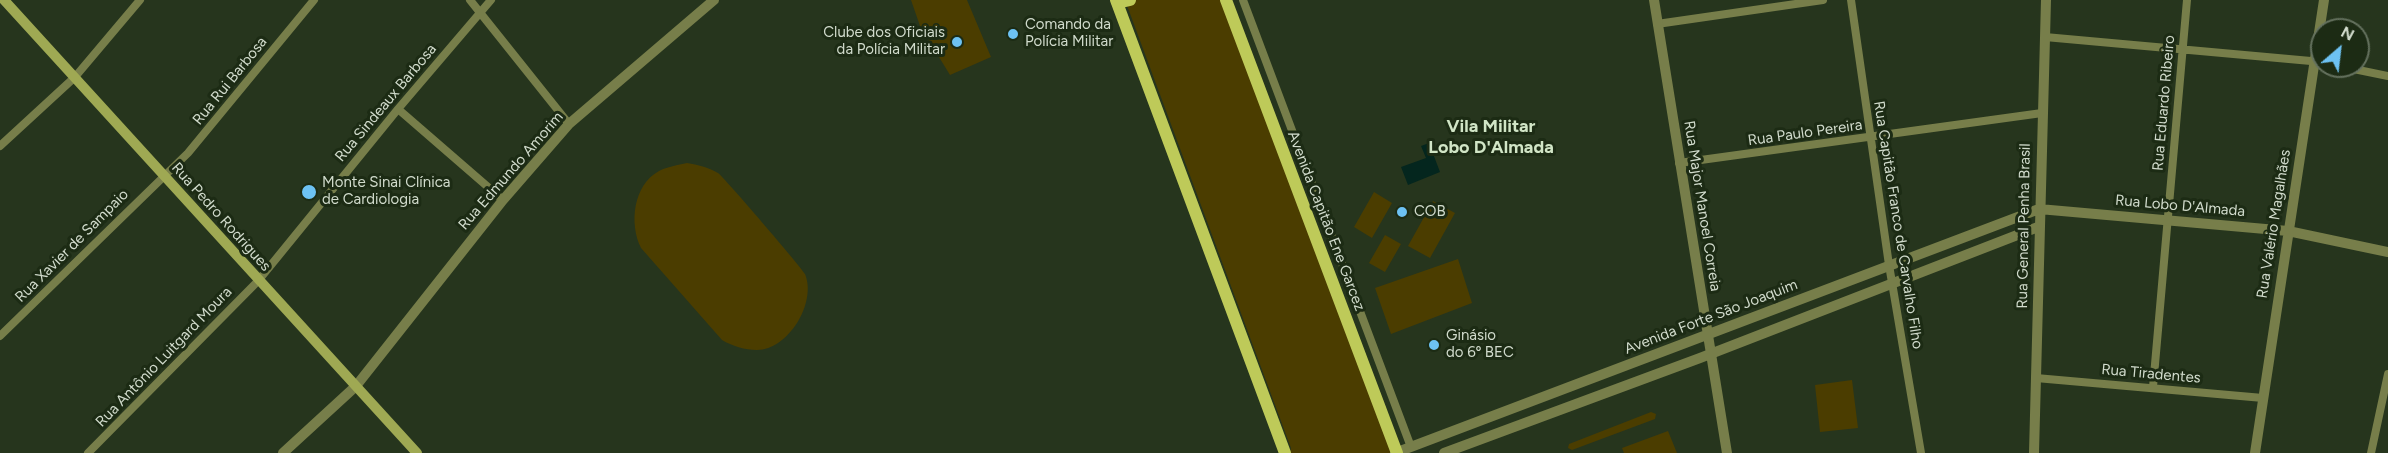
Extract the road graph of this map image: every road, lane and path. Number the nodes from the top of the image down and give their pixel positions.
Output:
1 (4, 0) edge
2 (140, 0) edge
3 (314, 0) edge
4 (470, 0) edge
5 (491, 0) edge
6 (714, 0) edge
7 (1226, 0) edge
8 (1243, 0) edge
9 (1654, 0) edge
10 (1823, 0) edge
11 (1851, 0) edge
12 (2046, 0) edge
13 (2187, 0) edge
14 (2324, 0) edge
15 (1121, 1) edge
16 (480, 11) junction
17 (2322, 18) edge
18 (1657, 24) junction
19 (2045, 37) junction
20 (2183, 48) junction
21 (2310, 61) edge
22 (2370, 72) edge
23 (2388, 76) edge
24 (75, 77) junction
25 (2315, 78) edge
26 (398, 109) junction
27 (2042, 113) junction
28 (569, 124) junction
29 (1871, 137) junction
30 (0, 146) edge
31 (1680, 163) junction
32 (163, 175) junction
33 (503, 200) junction
34 (2039, 209) junction
35 (2167, 220) junction
36 (2038, 227) junction
37 (2288, 231) junction
38 (2388, 252) edge
39 (1889, 265) junction
40 (258, 281) junction
41 (1892, 282) junction
42 (1708, 333) junction
43 (0, 336) edge
44 (1712, 353) junction
45 (2388, 374) edge
46 (2036, 378) junction
47 (1576, 384) junction
48 (356, 386) junction
49 (2152, 387) junction
50 (2263, 398) junction
51 (1583, 400) junction
52 (1437, 437) junction
53 (1411, 447) junction
54 (88, 453) edge
55 (283, 453) edge
56 (417, 453) edge
57 (1285, 453) edge
58 (1396, 453) edge
59 (1444, 453) edge
60 (1727, 453) edge
61 (1921, 453) edge
62 (2034, 453) edge
63 (2255, 453) edge
64 (2371, 453) edge

1 - 24 main road, Rua Pedro Rodrigues
2 - 24 street
3 - 32 street, Rua Rui Barbosa
4 - 16 street
5 - 16 street, Rua Sindeaux Barbosa
6 - 28 street, Rua Edmundo Amorim
7 - 58 main road, Avenida Capitão Ene Garcez
8 - 53 street, Avenida Capitão Ene Garcez
9 - 18 street, Rua Major Manoel Correia
10 - 18 street
11 - 29 street, Rua Capitão Franco de Carvalho Filho
12 - 19 street, Rua General Penha Brasil
13 - 20 street, Rua Eduardo Ribeiro
14 - 17 street, Rua Valério Magalhães
15 - 57 main road
16 - 26 street, Rua Sindeaux Barbosa
16 - 28 street
18 - 31 street, Rua Major Manoel Correia
19 - 20 street
19 - 27 street, Rua General Penha Brasil
20 - 21 street
20 - 35 street, Rua Eduardo Ribeiro
22 - 23 street
24 - 30 street
24 - 32 main road, Rua Pedro Rodrigues
25 - 37 street, Rua Valério Magalhães
26 - 33 street
26 - 40 street, Rua Sindeaux Barbosa
27 - 29 street, Rua Paulo Pereira
27 - 34 street, Rua General Penha Brasil
28 - 33 street, Rua Edmundo Amorim
29 - 31 street, Rua Paulo Pereira
29 - 39 street, Rua Capitão Franco de Carvalho Filho
31 - 42 street, Rua Major Manoel Correia
32 - 40 main road, Rua Pedro Rodrigues
32 - 43 street, Rua Xavier de Sampaio
33 - 48 street, Rua Edmundo Amorim
34 - 35 street, Rua Lobo D'Almada
34 - 36 street, Rua General Penha Brasil
34 - 39 street, Avenida Forte São Joaquim
35 - 37 street, Rua Lobo D'Almada
35 - 49 street, Rua Eduardo Ribeiro
36 - 41 street
36 - 46 street, Rua General Penha Brasil
37 - 38 street, Rua Lobo D'Almada
37 - 50 street, Rua Valério Magalhães
39 - 41 street, Rua Capitão Franco de Carvalho Filho
39 - 42 street, Avenida Forte São Joaquim
40 - 48 main road, Rua Pedro Rodrigues
40 - 54 street, Rua Antônio Luitgard Moura
41 - 44 street
41 - 61 street, Rua Capitão Franco de Carvalho Filho
42 - 44 street, Rua Major Manoel Correia
42 - 47 street, Avenida Forte São Joaquim
44 - 51 street
44 - 60 street, Rua Major Manoel Correia
45 - 64 street
46 - 49 street, Rua Tiradentes
46 - 62 street, Rua General Penha Brasil
47 - 51 street
47 - 52 street, Avenida Forte São Joaquim
48 - 55 street, Rua Edmundo Amorim
48 - 56 main road, Rua Pedro Rodrigues
49 - 50 street, Rua Tiradentes
50 - 63 street, Rua Valério Magalhães
51 - 59 street
52 - 53 street, Avenida Forte São Joaquim
52 - 59 street
53 - 58 street, Avenida Forte São Joaquim

